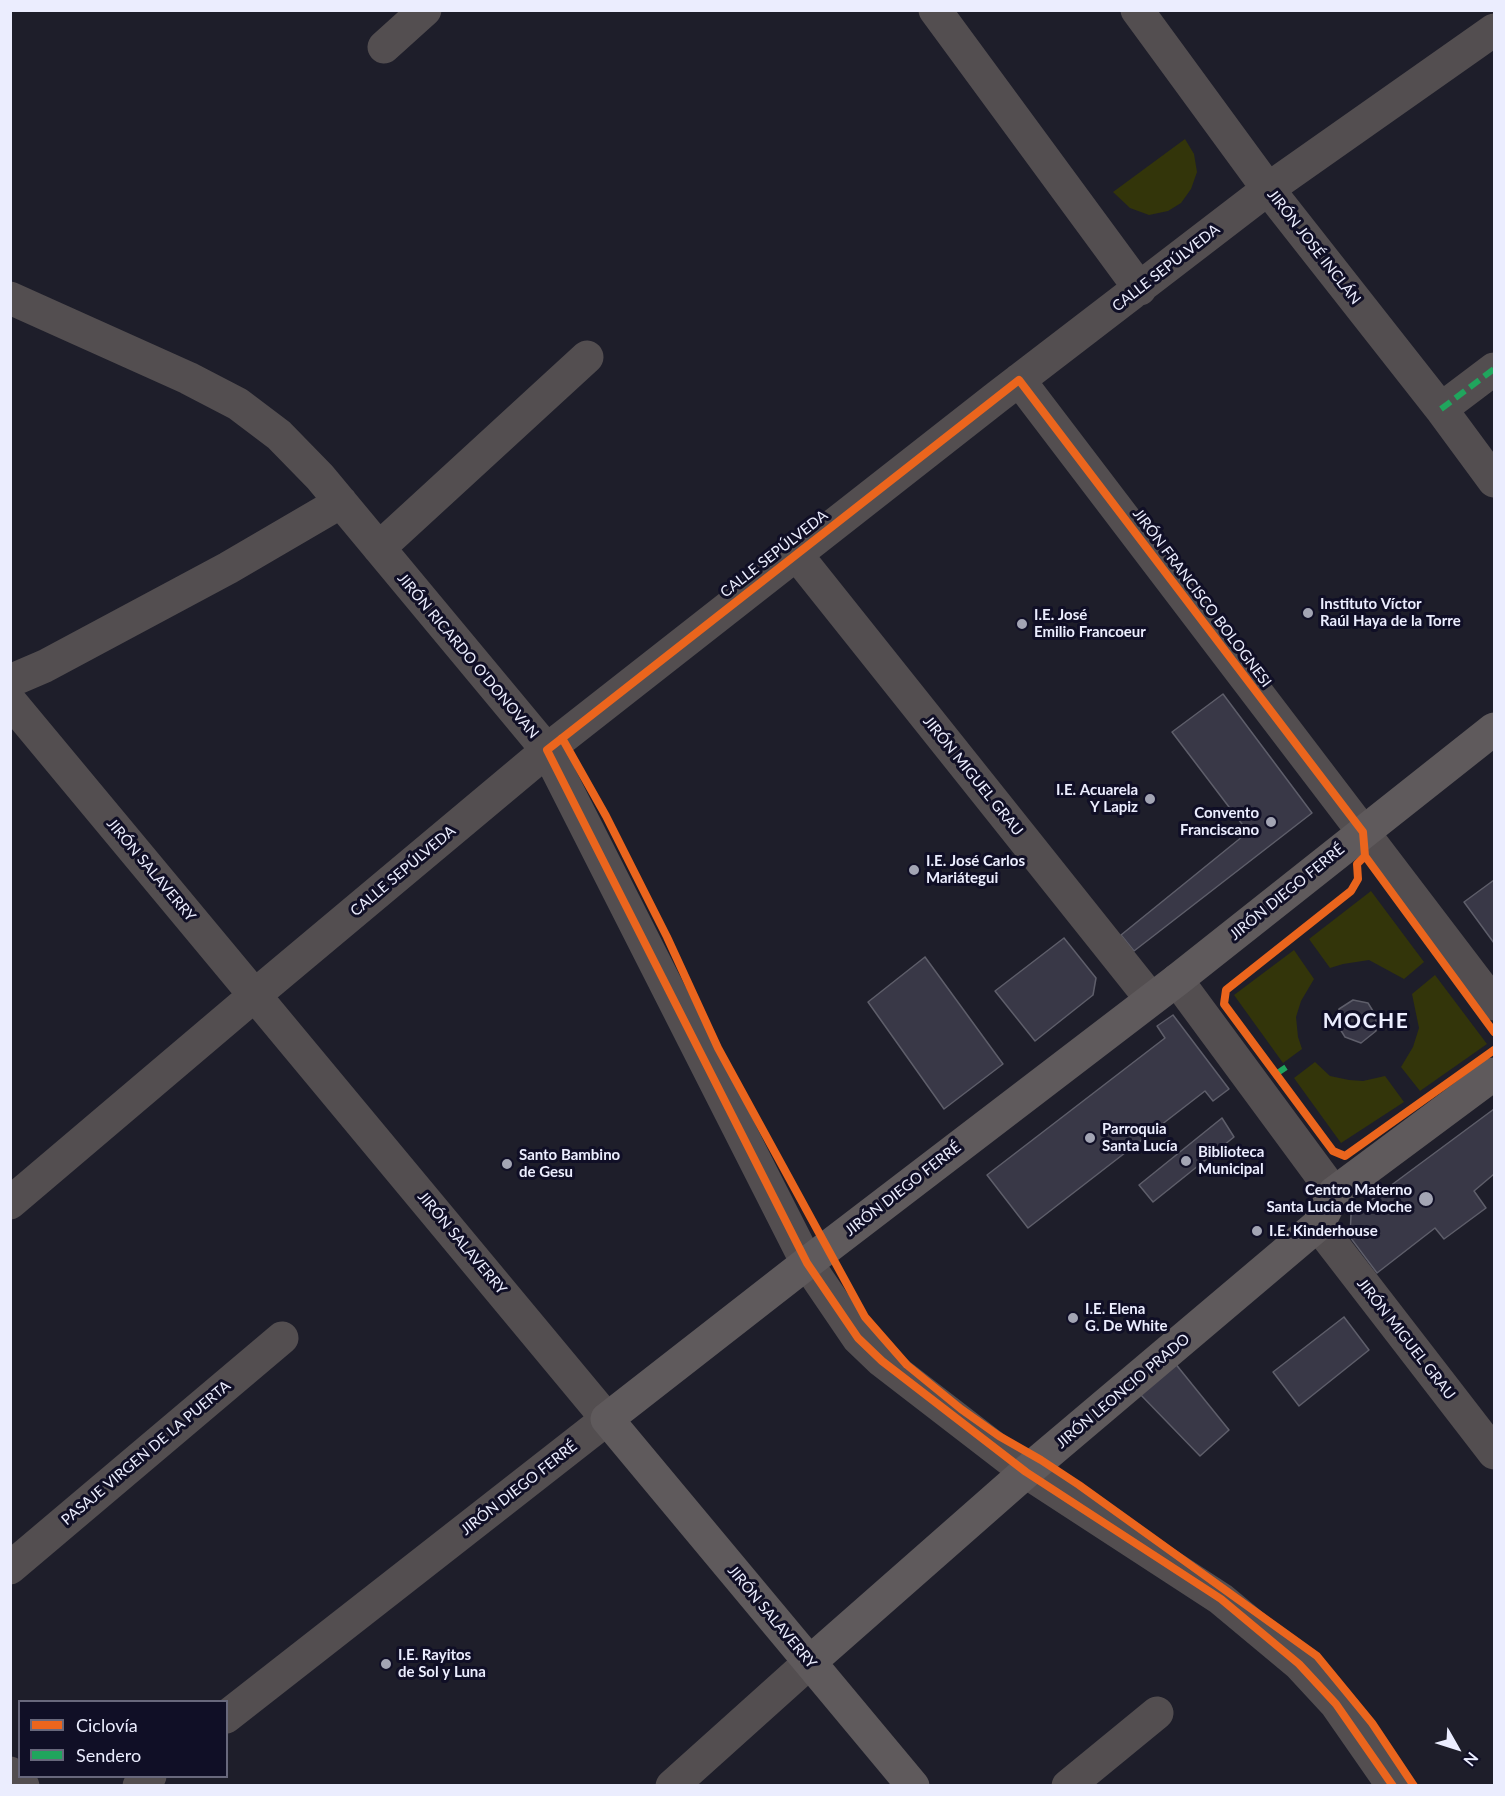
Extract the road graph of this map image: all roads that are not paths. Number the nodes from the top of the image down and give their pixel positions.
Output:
1 (425, 10) edge
2 (935, 10) edge
3 (1137, 10) edge
4 (1494, 30) edge
5 (384, 46) dead end
6 (1268, 189) junction
7 (1140, 289) junction
8 (10, 298) edge
9 (587, 357) dead end
10 (1494, 369) edge
11 (1019, 380) junction
12 (1441, 409) junction
13 (1494, 482) edge
14 (341, 502) junction
15 (379, 548) junction
16 (796, 554) junction
17 (10, 681) edge
18 (10, 701) edge
19 (1494, 729) edge
20 (547, 750) junction
21 (1363, 832) junction
22 (1164, 989) junction
23 (255, 995) junction
24 (1494, 1004) edge
25 (1494, 1074) edge
26 (1334, 1192) junction
27 (10, 1203) edge
28 (1318, 1226) junction
29 (807, 1263) junction
30 (282, 1338) dead end
31 (608, 1419) junction
32 (1494, 1453) edge
33 (1026, 1472) junction
34 (10, 1568) edge
35 (810, 1662) junction
36 (1158, 1713) dead end
37 (228, 1715) edge
38 (10, 1773) edge
39 (23, 1785) edge
40 (672, 1785) edge
41 (913, 1785) edge
42 (1068, 1785) edge
43 (1393, 1785) edge

1 - 5 street
2 - 7 street
3 - 6 street, JIRÓN JOSÉ INCLÁN
4 - 6 street, CALLE SEPÚLVEDA
6 - 7 street, CALLE SEPÚLVEDA
6 - 12 street, JIRÓN JOSÉ INCLÁN
7 - 11 street, CALLE SEPÚLVEDA
8 - 14 street, JIRÓN RICARDO O'DONOVAN
9 - 15 street
10 - 12 street
11 - 16 street, CALLE SEPÚLVEDA
11 - 21 street, JIRÓN FRANCISCO BOLOGNESI
12 - 13 street, JIRÓN JOSÉ INCLÁN
14 - 15 street, JIRÓN RICARDO O'DONOVAN
14 - 17 street
15 - 20 street, JIRÓN RICARDO O'DONOVAN
16 - 20 street, CALLE SEPÚLVEDA
16 - 22 street, JIRÓN MIGUEL GRAU
18 - 23 street, JIRÓN SALAVERRY
19 - 21 street, JIRÓN DIEGO FERRÉ
20 - 23 street, CALLE SEPÚLVEDA
20 - 29 street, JIRÓN RICARDO O'DONOVAN
21 - 22 street, JIRÓN DIEGO FERRÉ
21 - 24 street, JIRÓN FRANCISCO BOLOGNESI
22 - 26 street, JIRÓN MIGUEL GRAU
22 - 29 street, JIRÓN DIEGO FERRÉ
23 - 27 street, CALLE SEPÚLVEDA
23 - 31 street, JIRÓN SALAVERRY
25 - 26 street, JIRÓN LEONCIO PRADO
26 - 28 street, JIRÓN LEONCIO PRADO
28 - 32 street, JIRÓN MIGUEL GRAU
28 - 33 street, JIRÓN LEONCIO PRADO
29 - 31 street, JIRÓN DIEGO FERRÉ
29 - 33 street, JIRÓN RICARDO O'DONOVAN
30 - 34 street, PASAJE VIRGEN DE LA PUERTA
31 - 35 street, JIRÓN SALAVERRY
31 - 37 street, JIRÓN DIEGO FERRÉ
33 - 35 street, JIRÓN LEONCIO PRADO
33 - 43 street, JIRÓN RICARDO O'DONOVAN
35 - 40 street, JIRÓN LEONCIO PRADO
35 - 41 street, JIRÓN SALAVERRY
36 - 42 street
38 - 39 street

